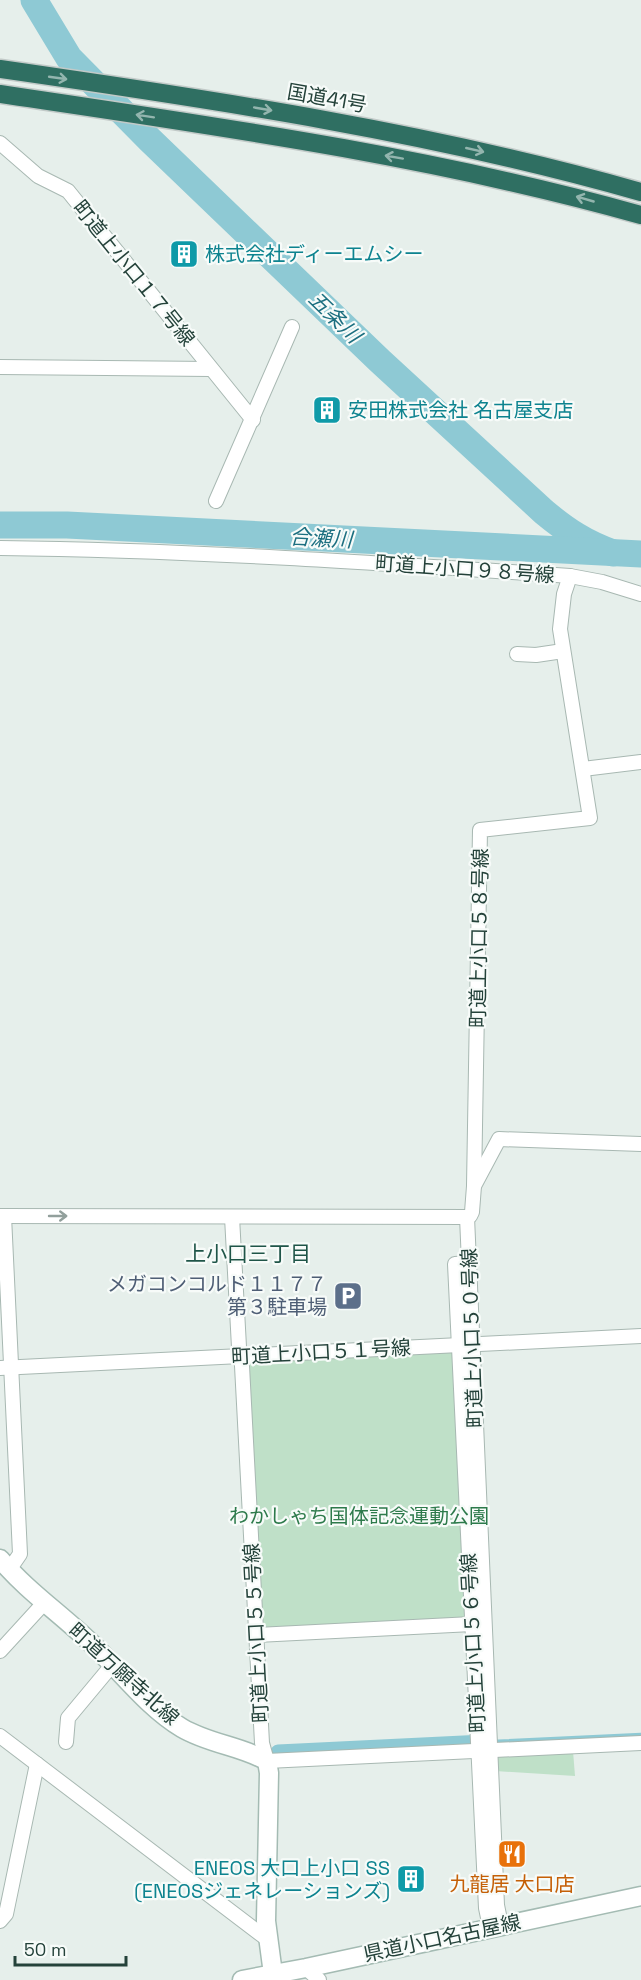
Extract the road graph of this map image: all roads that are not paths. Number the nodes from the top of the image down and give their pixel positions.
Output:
1 (0, 69) edge
2 (0, 94) edge
3 (0, 143) edge
4 (641, 192) edge
5 (641, 215) edge
6 (292, 327) dead end
7 (0, 367) edge
8 (211, 369) junction
9 (253, 420) junction
10 (216, 501) dead end
11 (0, 548) edge
12 (570, 576) junction
13 (641, 594) edge
14 (563, 651) junction
15 (517, 654) dead end
16 (641, 762) edge
17 (583, 769) junction
18 (641, 1144) edge
19 (474, 1186) junction
20 (2, 1216) edge
21 (466, 1217) junction
22 (232, 1218) junction
23 (468, 1263) joint
24 (641, 1336) edge
25 (465, 1345) junction
26 (241, 1357) junction
27 (6, 1368) edge
28 (5, 1565) edge
29 (44, 1603) junction
30 (478, 1625) junction
31 (257, 1635) junction
32 (1, 1649) edge
33 (113, 1664) junction
34 (0, 1736) edge
35 (66, 1742) dead end
36 (641, 1743) edge
37 (483, 1750) junction
38 (267, 1761) junction
39 (37, 1764) junction
40 (641, 1896) edge
41 (0, 1921) edge
42 (496, 1926) junction
43 (267, 1939) junction
44 (313, 1974) edge
45 (273, 1977) edge
46 (242, 1980) edge

1 -> 4 highway, 国道41号
5 -> 2 highway
3 - 8 street, 町道上小口１７号線
6 - 9 street
7 - 8 street
8 - 9 street, 町道上小口１７号線
9 - 10 street
11 - 12 street, 町道上小口９８号線
12 - 13 street, 町道上小口９８号線
12 - 14 street, 町道上小口５８号線
14 - 15 street
14 - 17 street, 町道上小口５８号線
16 - 17 street
17 - 19 street, 町道上小口５８号線
18 - 19 street
19 - 21 street, 町道上小口５０号線
20 -> 22 street
20 - 27 street
21 - 22 street
21 - 23 street, 町道上小口５０号線
22 - 26 street, 町道上小口５５号線
23 - 25 street, 町道上小口５６号線
24 - 25 street, 町道上小口５１号線
25 - 26 street, 町道上小口５１号線
25 - 30 street, 町道上小口５６号線
26 - 27 street, 町道上小口５１号線
26 - 31 street, 町道上小口５５号線
27 - 28 street
28 - 29 street, 町道万願寺北線
29 - 32 street
29 - 33 street, 町道万願寺北線
30 - 31 street
30 - 37 street, 町道上小口５６号線
31 - 38 street, 町道上小口５５号線
33 - 35 street
33 - 38 street, 町道万願寺北線
34 - 39 street
36 - 37 street
37 - 38 street
37 - 42 street, 町道上小口５６号線
38 - 43 street
39 - 41 street
39 - 43 street
40 - 42 street, 県道小口名古屋線
42 - 44 street, 県道小口名古屋線
43 - 45 street
44 - 45 street, 県道小口名古屋線
45 - 46 street, 県道小口名古屋線

